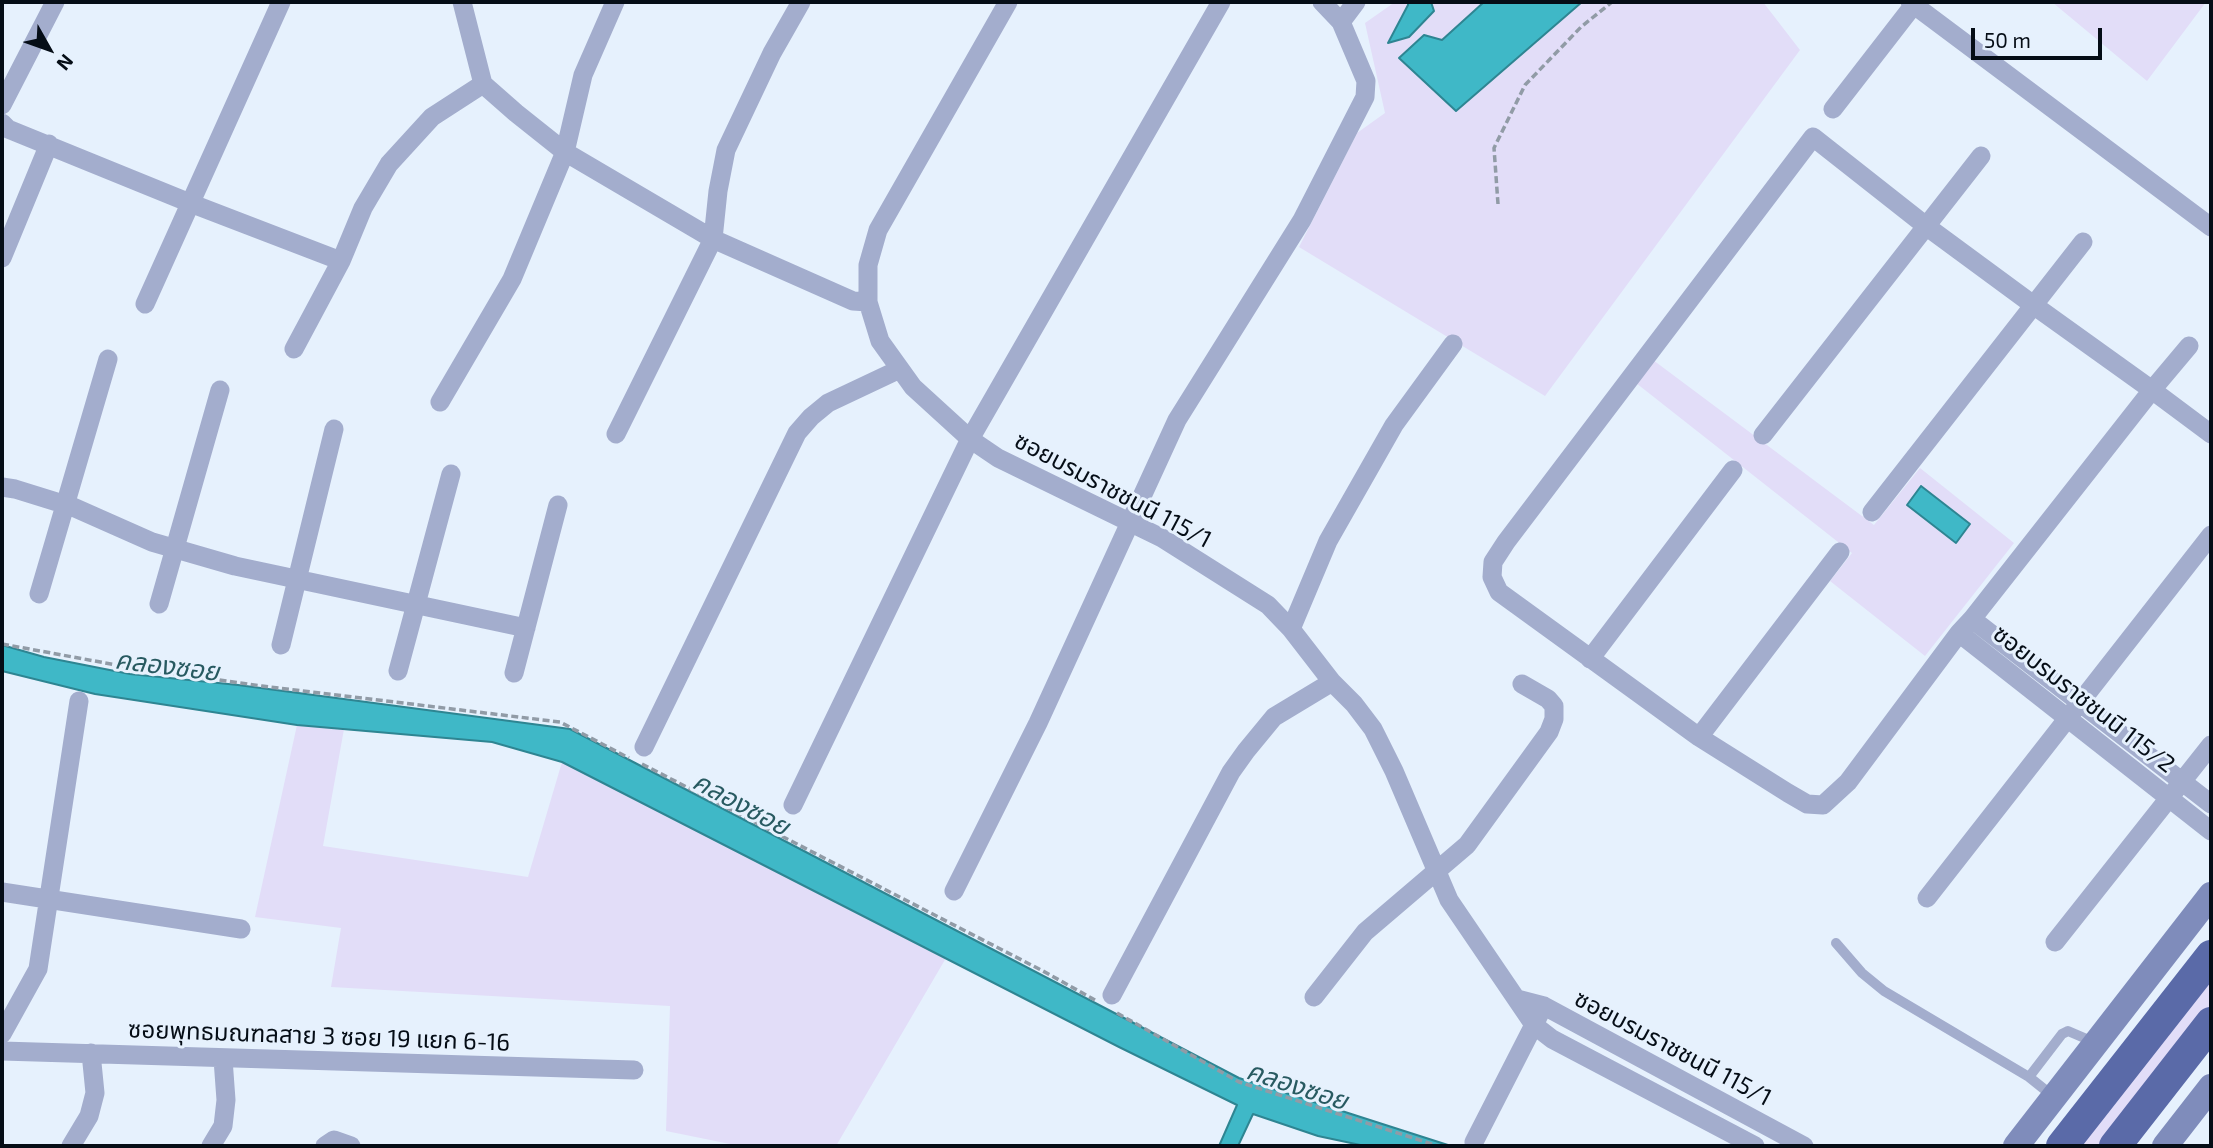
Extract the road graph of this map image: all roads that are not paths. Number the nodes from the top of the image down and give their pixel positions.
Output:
1 (55, 2) edge
2 (281, 2) edge
3 (462, 2) edge
4 (615, 2) edge
5 (801, 2) edge
6 (1008, 2) edge
7 (1221, 2) edge
8 (1322, 2) edge
9 (1356, 2) edge
10 (1913, 3) edge
11 (1341, 22) junction
12 (483, 84) junction
13 (2, 105) edge
14 (1833, 109) dead end
15 (2, 123) edge
16 (48, 144) junction
17 (565, 152) junction
18 (1981, 156) dead end
19 (190, 203) junction
20 (1926, 226) junction
21 (2211, 227) edge
22 (713, 239) junction
23 (2083, 242) dead end
24 (2, 258) edge
25 (341, 261) junction
26 (868, 302) junction
27 (145, 304) dead end
28 (2032, 304) junction
29 (1453, 344) dead end
30 (2189, 346) dead end
31 (294, 349) dead end
32 (108, 359) dead end
33 (900, 369) junction
34 (220, 390) dead end
35 (2152, 390) junction
36 (440, 402) dead end
37 (334, 429) dead end
38 (2211, 434) edge
39 (616, 435) dead end
40 (1763, 435) dead end
41 (970, 439) junction
42 (1733, 470) dead end
43 (451, 474) dead end
44 (2, 487) edge
45 (65, 505) junction
46 (558, 505) dead end
47 (1872, 512) dead end
48 (1131, 522) junction
49 (2211, 535) edge
50 (175, 548) junction
51 (1840, 552) dead end
52 (297, 579) junction
53 (39, 594) dead end
54 (159, 604) dead end
55 (416, 604) junction
56 (1965, 626) junction
57 (526, 628) junction
58 (1291, 629) junction
59 (281, 645) dead end
60 (1590, 659) junction
61 (398, 671) dead end
62 (514, 673) dead end
63 (1332, 682) junction
64 (1522, 684) dead end
65 (79, 701) dead end
66 (2082, 702) junction
67 (2069, 719) junction
68 (1699, 737) junction
69 (2211, 745) edge
70 (644, 747) dead end
71 (2183, 781) junction
72 (2170, 797) junction
73 (2211, 804) edge
74 (793, 805) dead end
75 (2211, 831) edge
76 (1436, 871) junction
77 (2, 891) edge
78 (954, 891) dead end
79 (2211, 895) edge
80 (1927, 898) dead end
81 (48, 900) junction
82 (241, 929) dead end
83 (2055, 942) dead end
84 (1836, 943) dead end
85 (2211, 956) edge
86 (1314, 997) dead end
87 (1517, 999) junction
88 (1108, 1003) road end
89 (1544, 1006) junction
90 (2211, 1023) edge
91 (1534, 1025) junction
92 (2, 1034) edge
93 (2096, 1043) junction
94 (2, 1051) edge
95 (91, 1053) junction
96 (1636, 1057) junction
97 (223, 1059) junction
98 (634, 1070) dead end
99 (2029, 1077) junction
100 (1626, 1078) junction
101 (2211, 1087) edge
102 (2055, 1097) junction
103 (1752, 1118) junction
104 (1474, 1142) dead end
105 (1748, 1143) edge
106 (71, 1146) edge
107 (211, 1146) edge
108 (1804, 1146) edge
109 (2016, 1146) edge
110 (2062, 1146) edge
111 (2115, 1146) edge
112 (2165, 1146) edge

1 - 13 street
2 - 19 street
3 - 12 street
4 - 17 street
5 - 22 street
6 - 26 street, ซอยบรมราชชนนี 115/1
7 - 41 street
8 - 11 street
9 - 11 street
10 - 14 street
10 - 21 street
11 - 48 street
12 - 17 street
12 - 25 street
15 - 16 street
16 - 19 street
16 - 24 street
17 - 22 street
17 - 36 street
18 - 20 street
19 - 25 street
19 - 27 street
20 - 28 street
20 - 40 street
20 - 60 street
22 - 26 street
22 - 39 street
23 - 28 street
25 - 31 street
26 - 33 street, ซอยบรมราชชนนี 115/1
28 - 35 street
28 - 47 street
29 - 58 street
30 - 35 street
32 - 45 street
33 - 41 street, ซอยบรมราชชนนี 115/1
33 - 70 street
34 - 50 street
35 - 38 street
35 - 56 street
37 - 52 street
41 - 48 street, ซอยบรมราชชนนี 115/1
41 - 74 street
42 - 60 street
43 - 55 street
44 - 45 street
45 - 50 street
45 - 53 street
46 - 57 street
48 - 58 street, ซอยบรมราชชนนี 115/1
48 - 78 street
49 - 66 street
50 - 52 street
50 - 54 street
51 - 68 street
52 - 55 street
52 - 59 street
55 - 57 street
55 - 61 street
56 - 66 street, ซอยบรมราชชนนี 115/2
56 - 67 street, ซอยบรมราชชนนี 115/2
56 - 68 street
57 - 62 street
58 - 63 street, ซอยบรมราชชนนี 115/1
60 - 68 street
63 - 76 street, ซอยบรมราชชนนี 115/1
63 - 88 street
64 - 76 street
65 - 81 street
66 - 67 street
66 - 71 street, ซอยบรมราชชนนี 115/2
67 - 72 street, ซอยบรมราชชนนี 115/2
67 - 80 street
69 - 71 street
71 - 72 street
71 - 73 street, ซอยบรมราชชนนี 115/2
72 - 75 street, ซอยบรมราชชนนี 115/2
72 - 83 street
76 - 86 street
76 - 87 street, ซอยบรมราชชนนี 115/1
77 - 81 street
79 - 93 main road
81 - 82 street
81 - 92 street
84 - 99 lane
85 - 110 highway
87 - 89 street, ซอยบรมราชชนนี 115/1
87 - 91 street, ซอยบรมราชชนนี 115/1
89 - 91 street
89 - 96 street, ซอยบรมราชชนนี 115/1
90 - 111 highway
91 - 100 street, ซอยบรมราชชนนี 115/1
91 - 104 street
93 - 99 lane
93 - 102 main road
94 - 95 street, ซอยพุทธมณฑลสาย 3 ซอย 19 แยก 6-16
95 - 97 street, ซอยพุทธมณฑลสาย 3 ซอย 19 แยก 6-16
95 - 106 street
96 - 100 street
96 - 103 street, ซอยบรมราชชนนี 115/1
97 - 98 street, ซอยพุทธมณฑลสาย 3 ซอย 19 แยก 6-16
97 - 107 street
99 - 102 lane
100 - 105 street, ซอยบรมราชชนนี 115/1
101 - 112 main road
102 - 109 main road
103 - 105 street
103 - 108 street, ซอยบรมราชชนนี 115/1

